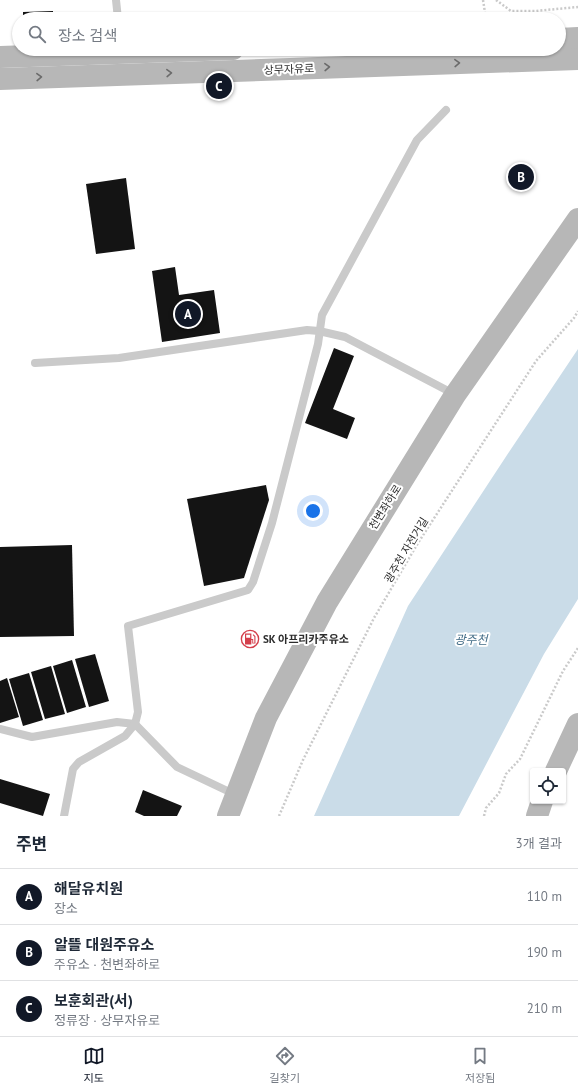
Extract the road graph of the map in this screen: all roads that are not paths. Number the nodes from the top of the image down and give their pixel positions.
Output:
1 (116, 0) edge
2 (117, 12) edge
3 (578, 38) edge
4 (566, 39) edge
5 (0, 56) edge
6 (12, 56) edge
7 (578, 58) edge
8 (0, 79) edge
9 (446, 110) dead end
10 (578, 219) edge
11 (319, 331) junction
12 (34, 363) dead end
13 (455, 394) junction
14 (135, 724) junction
15 (578, 724) edge
16 (0, 729) edge
17 (557, 768) edge
18 (236, 795) junction
19 (541, 804) edge
20 (64, 816) edge
21 (228, 816) edge
22 (537, 816) edge

1 - 2 lane
3 - 4 street
5 - 6 street
8 -> 7 street, 상무자유로
9 - 11 lane
10 - 13 street, 천변좌하로
11 - 12 lane
11 - 13 lane
11 - 14 lane
13 - 18 street, 천변좌하로
14 - 16 lane
14 - 18 lane
14 - 20 lane
15 - 17 street
18 - 21 street, 천변좌하로
19 - 22 street

